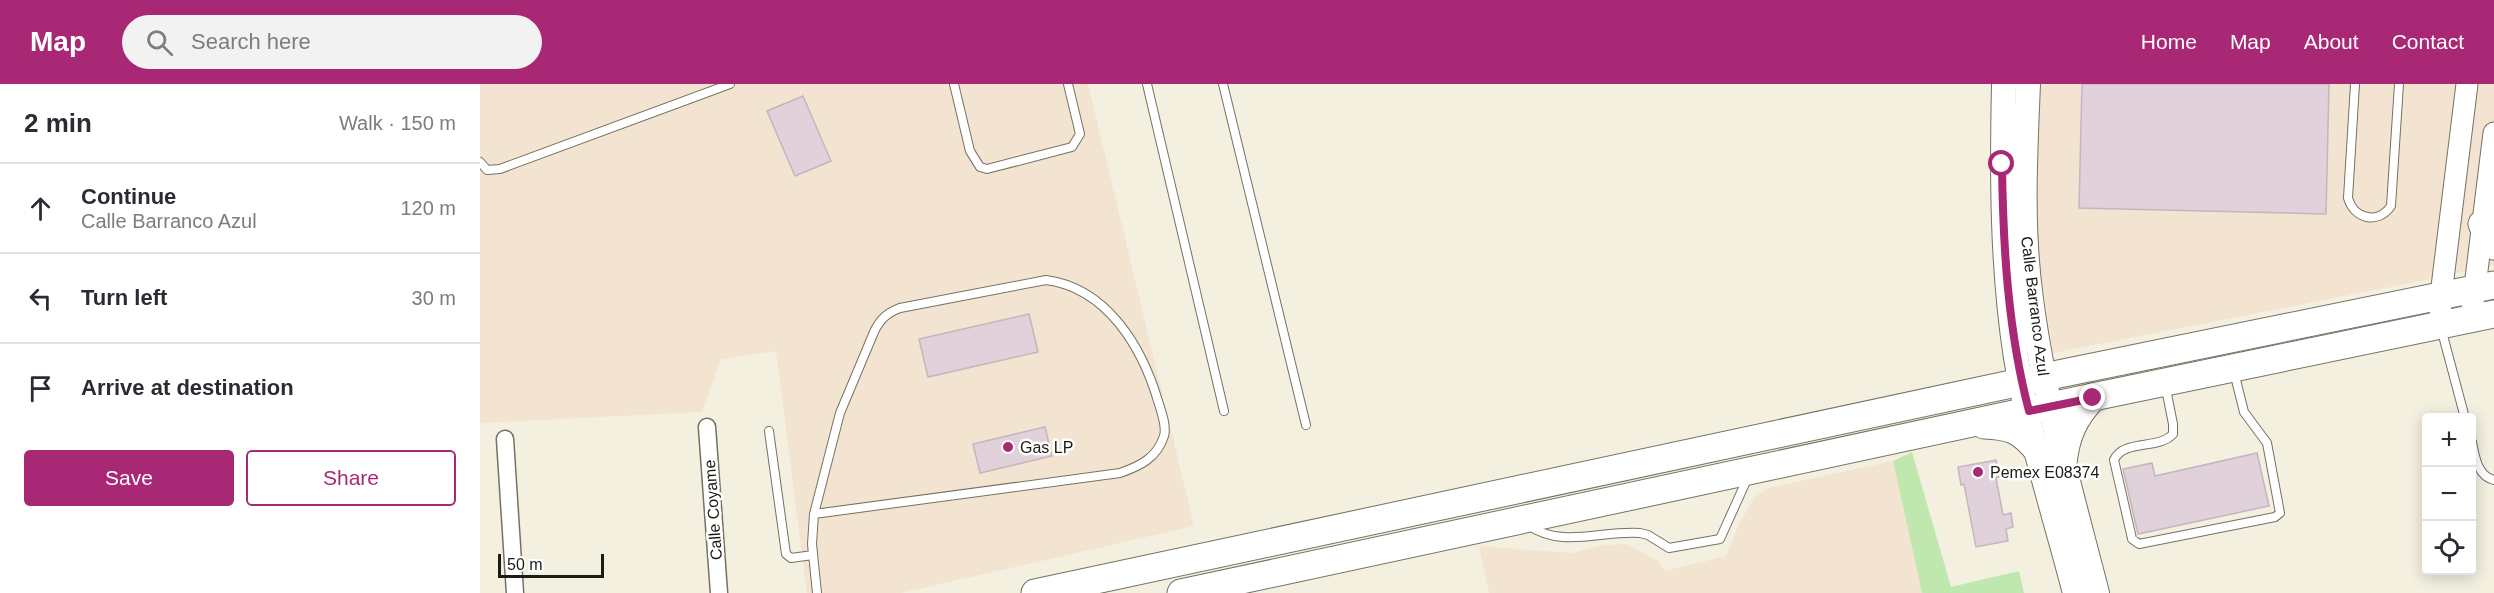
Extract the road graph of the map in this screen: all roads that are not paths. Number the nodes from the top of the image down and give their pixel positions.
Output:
1 (730, 84) edge
2 (954, 84) edge
3 (1068, 84) edge
4 (1147, 84) edge
5 (1223, 84) edge
6 (2004, 84) edge
7 (2028, 84) edge
8 (2355, 84) edge
9 (2399, 84) edge
10 (2467, 84) edge
11 (2494, 133) edge
12 (480, 162) edge
13 (2488, 235) edge
14 (2484, 287) edge
15 (2440, 295) junction
16 (2483, 317) edge
17 (2440, 326) junction
18 (2234, 368) junction
19 (2032, 380) junction
20 (2164, 383) junction
21 (2093, 398) junction
22 (2040, 409) junction
23 (1224, 411) dead end
24 (2464, 413) edge
25 (1306, 425) dead end
26 (1961, 425) junction
27 (707, 427) dead end
28 (769, 431) dead end
29 (505, 439) dead end
30 (2038, 451) junction
31 (2476, 457) edge
32 (2064, 463) junction
33 (1751, 471) junction
34 (2494, 480) edge
35 (814, 514) junction
36 (1523, 521) junction
37 (813, 555) junction
38 (2089, 590) edge
39 (515, 593) edge
40 (719, 593) edge
41 (817, 593) edge
42 (1036, 593) edge
43 (1181, 593) edge

1 - 12 lane
2 - 3 lane
4 - 23 lane
5 - 25 lane
6 - 19 main road, Calle Barranco Azul
7 - 19 main road, Calle Barranco Azul
8 - 9 lane
10 - 15 street
11 - 13 street
13 - 14 street
14 - 15 main road
14 - 16 street
15 - 17 street
15 - 19 main road
16 - 17 main road
17 - 18 main road
17 - 24 lane
18 - 20 main road
18 - 20 lane
19 - 22 main road, Calle Barranco Azul
19 - 42 main road
20 - 21 main road
21 - 22 main road
21 - 32 main road
22 - 26 main road
22 - 30 main road, Calle Barranco Azul
22 - 32 main road, Calle Barranco Azul
26 - 30 main road
26 - 33 main road
27 - 40 street, Calle Coyame
28 - 37 lane
29 - 39 street
30 - 38 main road, Calle Barranco Azul
31 - 34 lane
32 - 38 main road, Calle Barranco Azul
33 - 36 main road
33 - 36 lane
35 - 35 lane
35 - 37 lane
36 - 43 main road
37 - 41 lane

